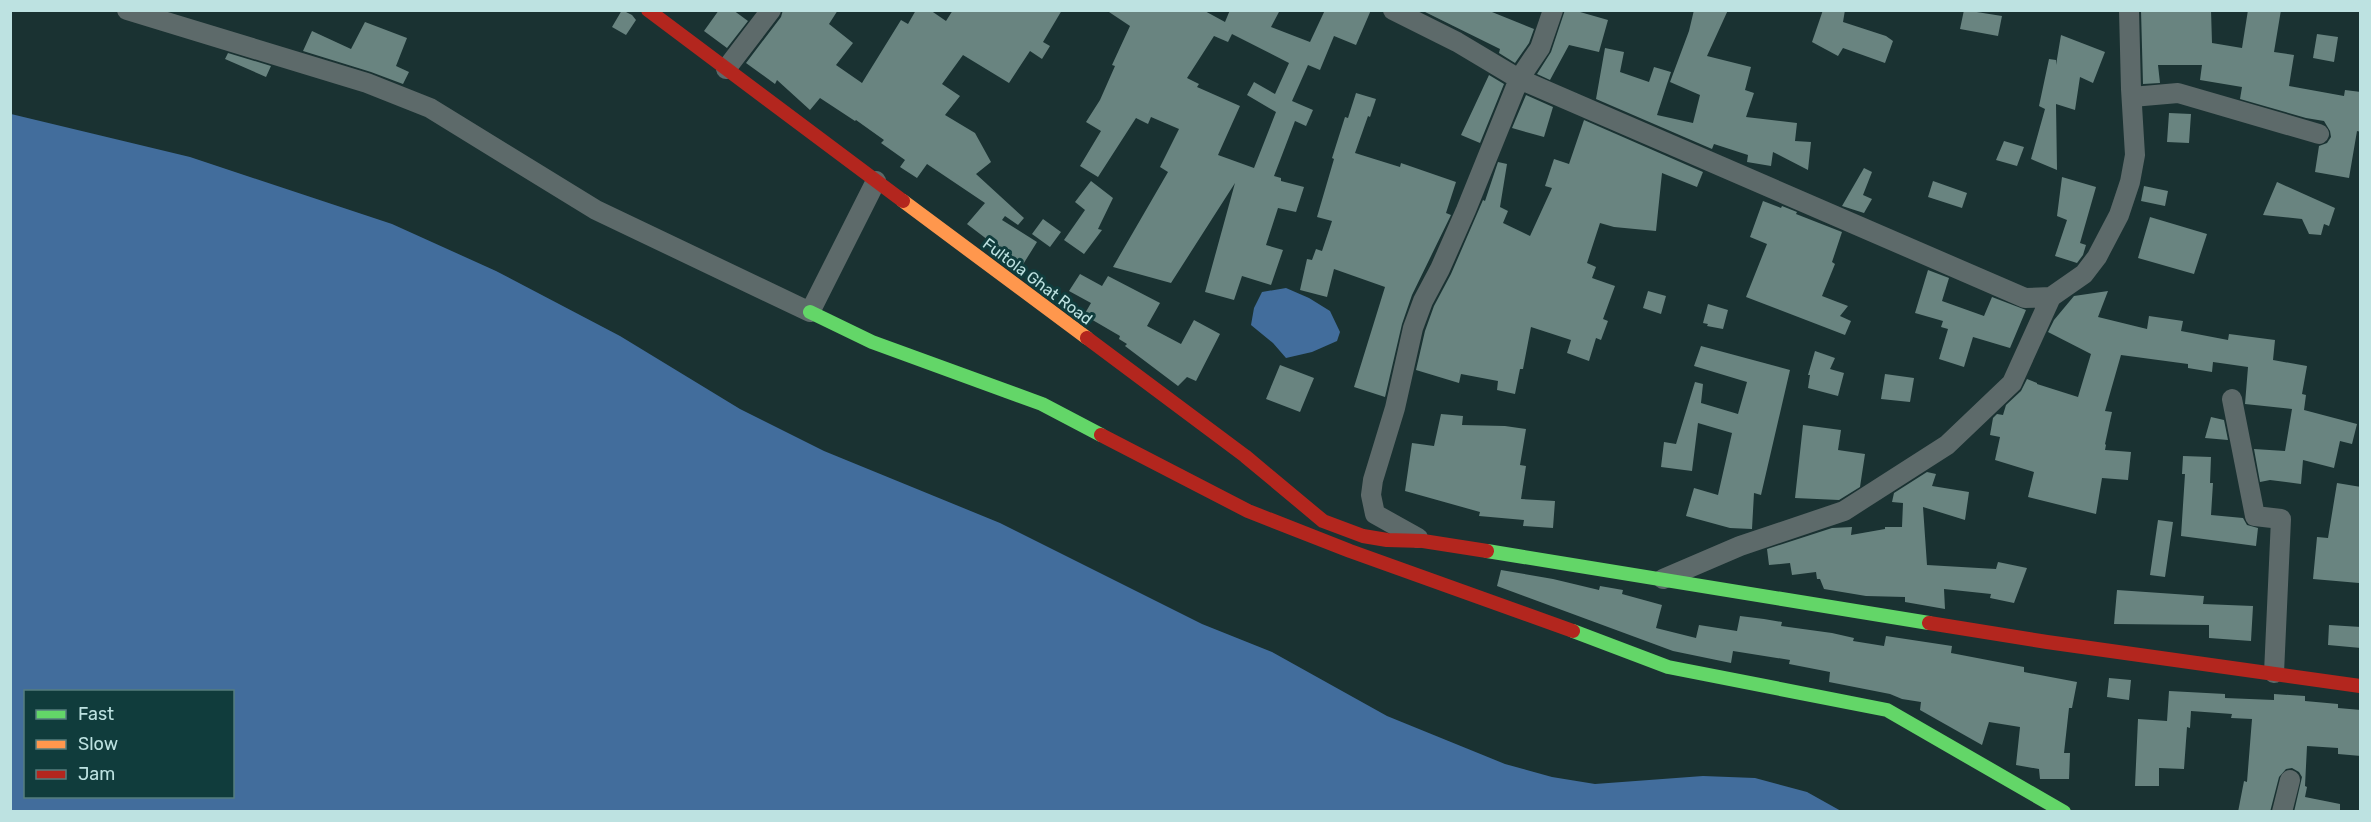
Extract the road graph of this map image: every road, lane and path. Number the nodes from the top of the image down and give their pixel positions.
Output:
1 (127, 10) edge
2 (648, 10) edge
3 (771, 10) edge
4 (1393, 10) edge
5 (1553, 10) edge
6 (2129, 10) edge
7 (726, 69) junction
8 (1519, 79) junction
9 (2132, 97) junction
10 (2319, 134) dead end
11 (876, 181) junction
12 (2051, 297) junction
13 (810, 312) junction
14 (2232, 399) dead end
15 (1423, 541) junction
16 (1663, 579) junction
17 (2274, 674) junction
18 (2361, 686) edge
19 (2290, 780) dead end
20 (2064, 812) edge
21 (2282, 812) edge

1 - 13 street
2 - 7 street, Fultola Ghat Road
3 - 7 street
4 - 8 street
5 - 8 street
6 - 9 street
7 - 11 street, Fultola Ghat Road
8 - 12 street
8 - 15 street
9 - 10 street
9 - 12 street
11 - 13 street
11 - 15 street, Fultola Ghat Road
12 - 16 street
13 - 20 street
14 - 17 street
15 - 16 street, Fultola Ghat Road
16 - 17 street, Fultola Ghat Road
17 - 18 street, Fultola Ghat Road
19 - 21 street

